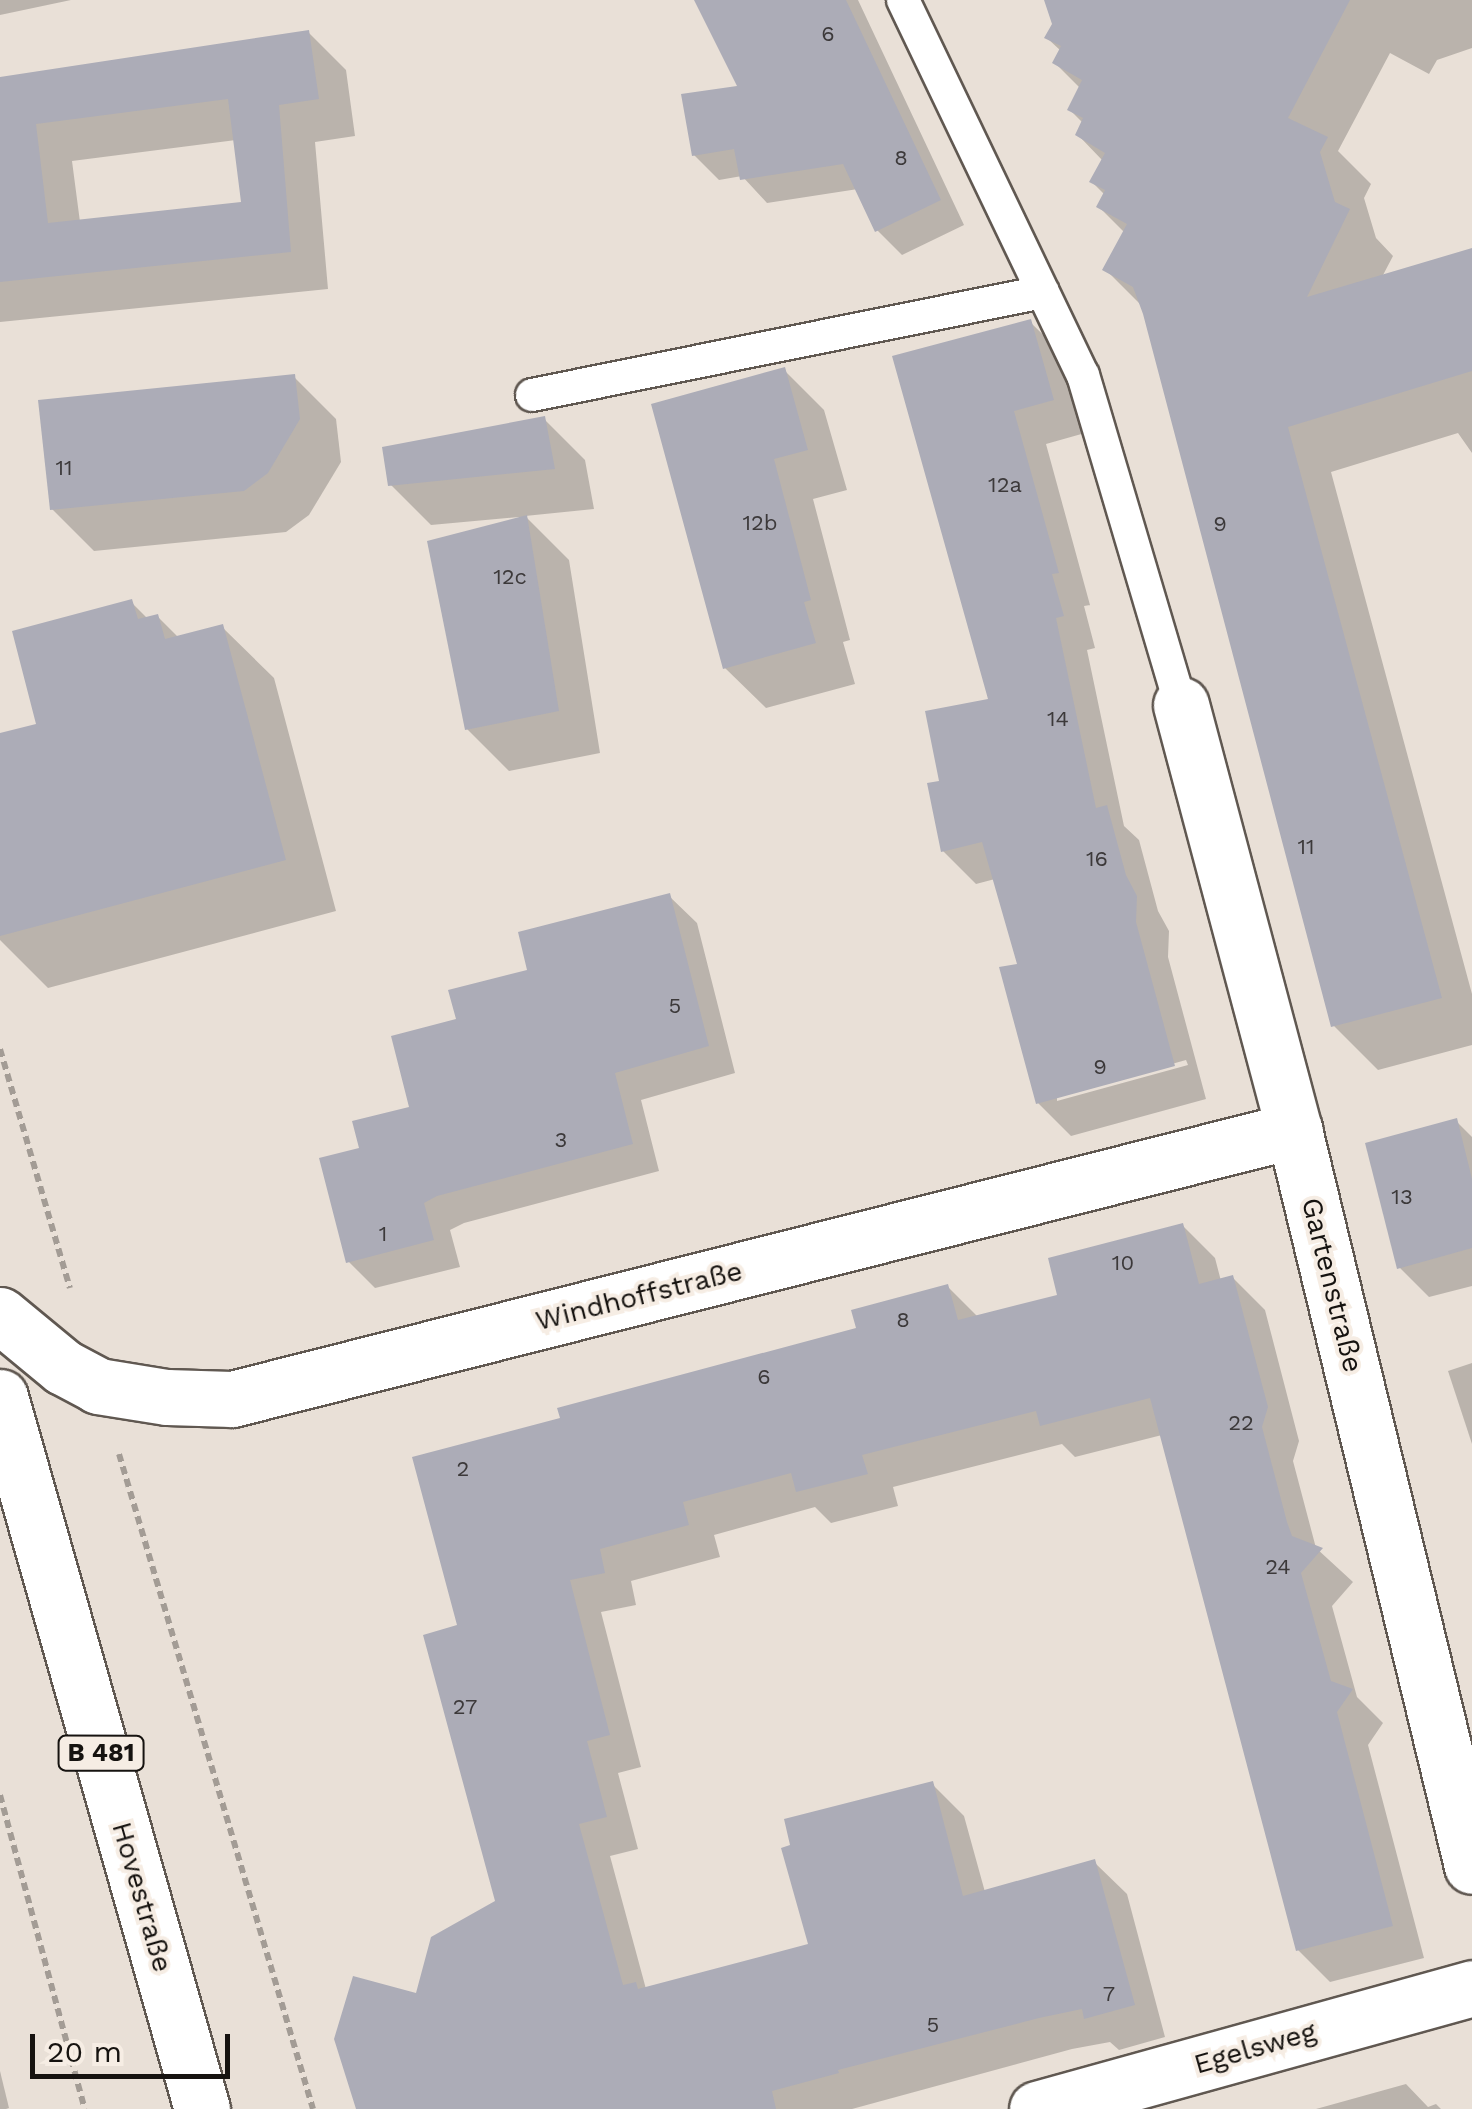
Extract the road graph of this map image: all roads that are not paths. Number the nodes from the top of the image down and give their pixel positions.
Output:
1 (904, 0) edge
2 (1044, 292) junction
3 (532, 395) dead end
4 (1182, 706) joint
5 (1294, 1130) junction
6 (0, 1315) edge
7 (0, 1397) edge
8 (1472, 1866) edge
9 (1472, 1988) edge
10 (202, 2109) edge
11 (1038, 2109) edge

1 - 2 lane
2 - 3 lane
2 - 4 lane
4 - 5 street, Gartenstraße
5 - 6 street, Windhoffstraße
5 - 8 street, Gartenstraße
7 - 10 street, Hovestraße / B 481
9 - 11 street, Egelsweg

